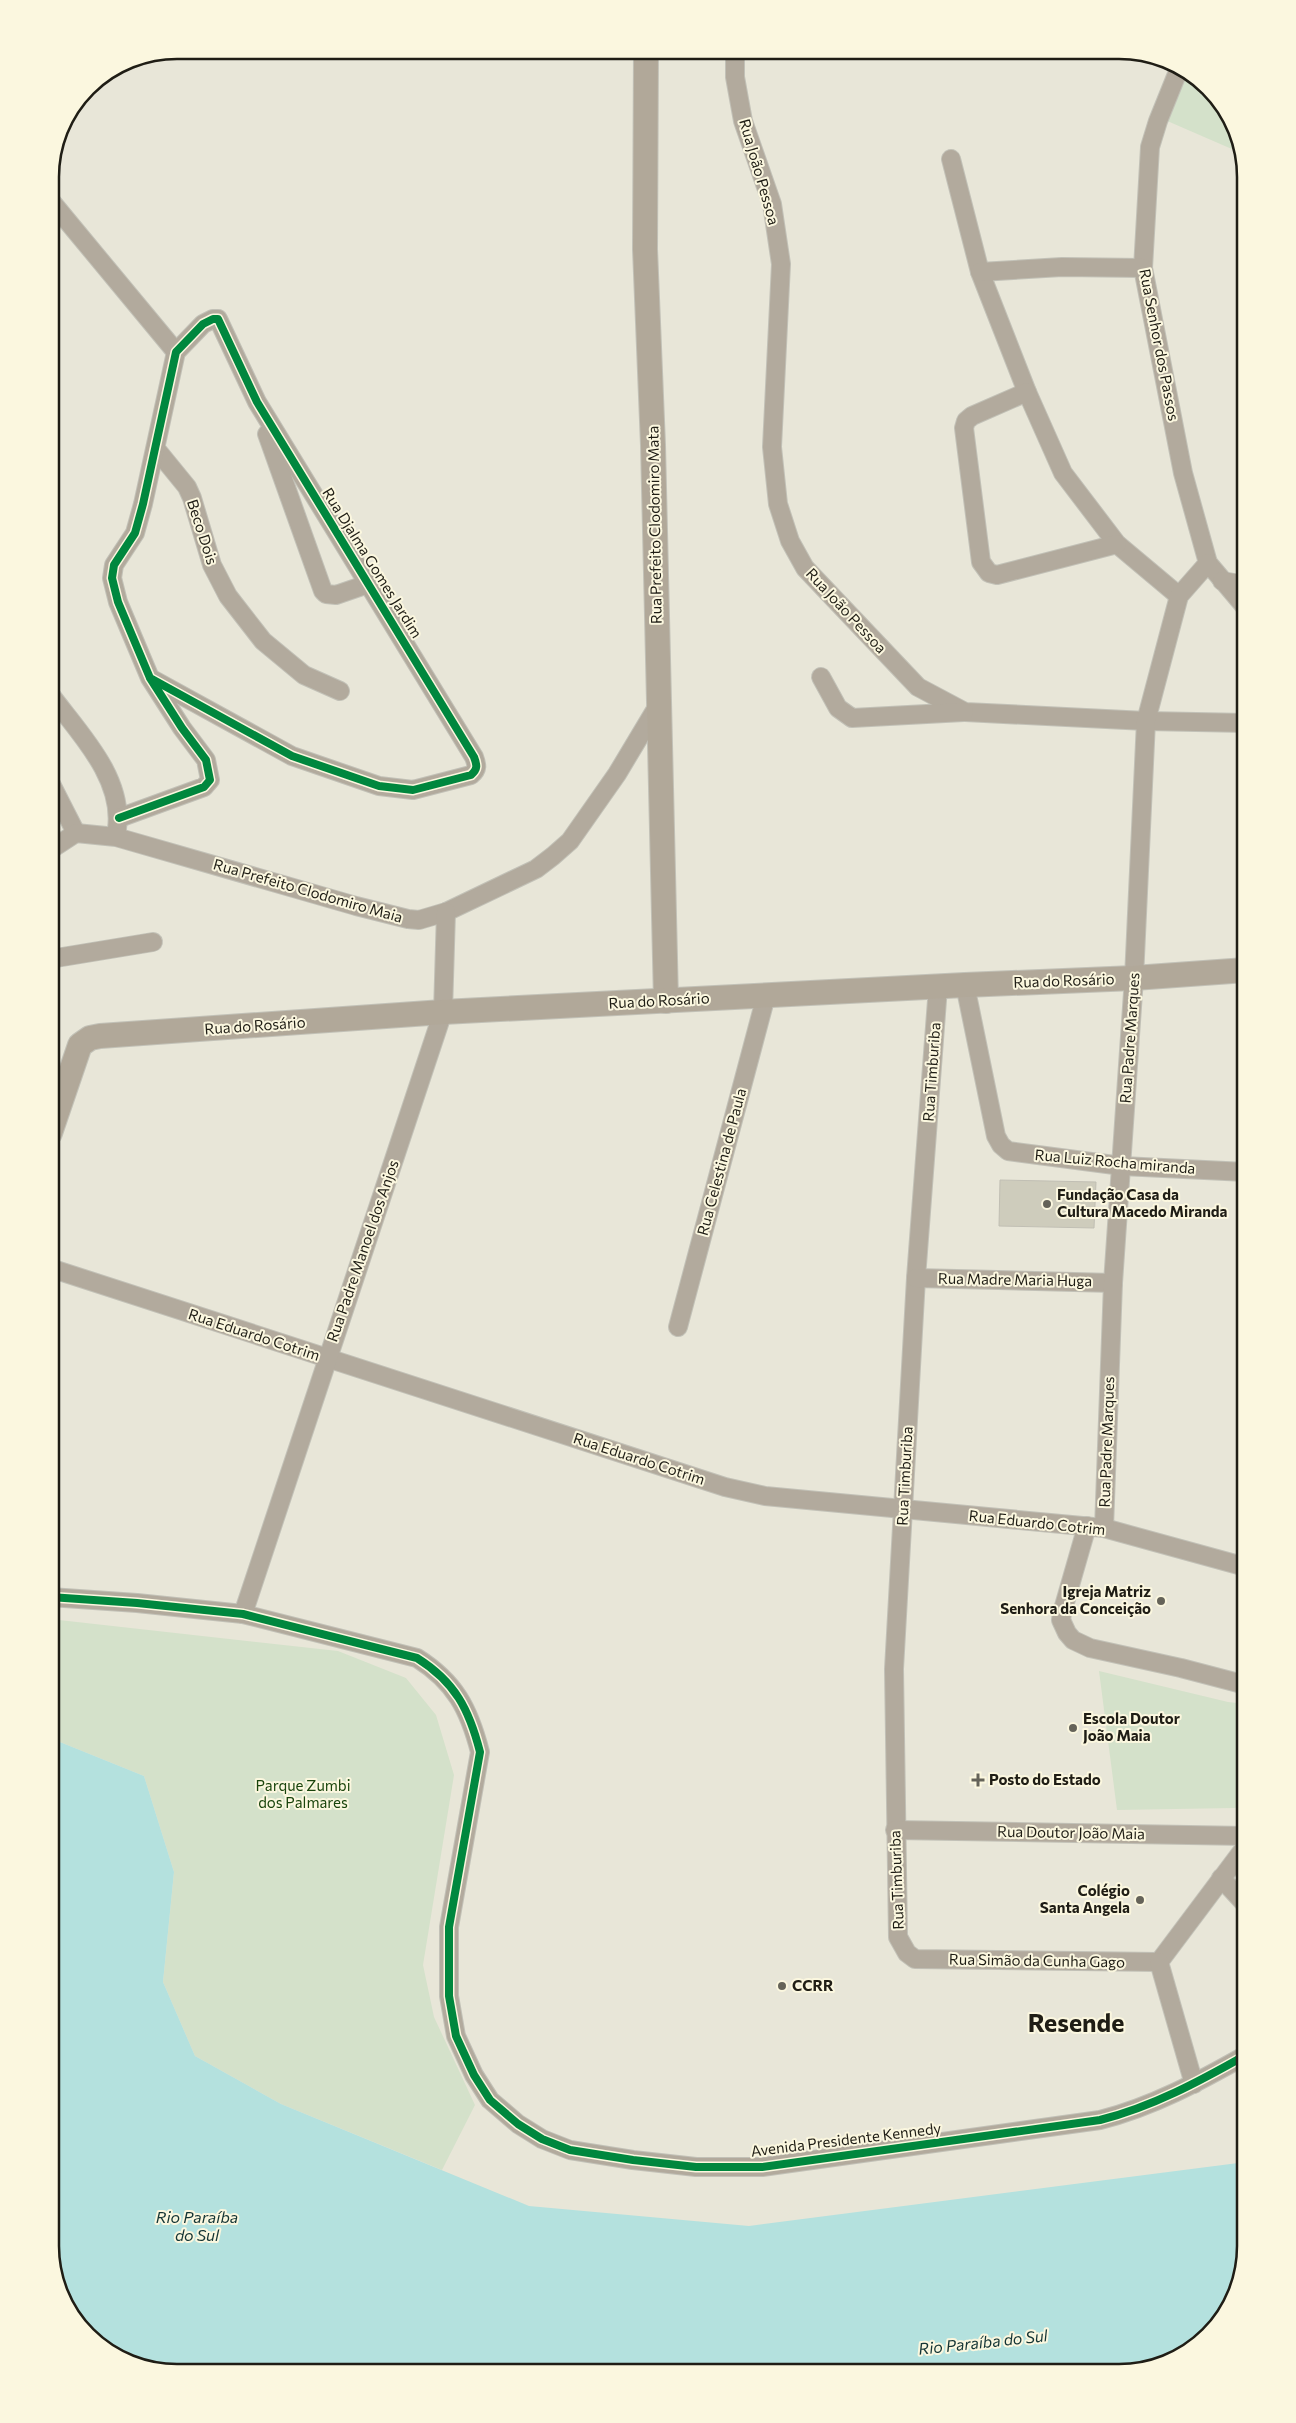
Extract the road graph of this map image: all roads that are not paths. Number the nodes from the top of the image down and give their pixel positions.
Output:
1 (646, 59) edge
2 (735, 59) edge
3 (1177, 74) edge
4 (951, 158) dead end
5 (59, 211) edge
6 (1143, 268) junction
7 (980, 272) junction
8 (176, 352) junction
9 (1027, 392) junction
10 (257, 402) junction
11 (156, 449) junction
12 (1117, 544) junction
13 (1208, 563) junction
14 (1222, 581) junction
15 (368, 584) junction
16 (1237, 584) edge
17 (1179, 596) junction
18 (1237, 598) edge
19 (821, 676) dead end
20 (150, 678) junction
21 (340, 691) dead end
22 (659, 704) junction
23 (59, 706) edge
24 (965, 712) junction
25 (1146, 721) junction
26 (1237, 723) edge
27 (59, 800) edge
28 (119, 818) junction
29 (76, 833) junction
30 (116, 836) junction
31 (59, 844) edge
32 (446, 912) junction
33 (154, 942) dead end
34 (59, 958) edge
35 (1237, 971) edge
36 (1134, 978) junction
37 (965, 984) junction
38 (938, 987) junction
39 (766, 996) junction
40 (666, 1000) junction
41 (443, 1012) junction
42 (59, 1106) edge
43 (1122, 1166) junction
44 (1237, 1172) edge
45 (59, 1271) edge
46 (916, 1278) junction
47 (1113, 1283) junction
48 (678, 1327) dead end
49 (327, 1359) junction
50 (903, 1511) junction
51 (1095, 1527) junction
52 (1237, 1564) edge
53 (59, 1598) edge
54 (244, 1614) junction
55 (1237, 1683) edge
56 (895, 1830) junction
57 (1237, 1836) edge
58 (1237, 1858) edge
59 (1221, 1878) junction
60 (1237, 1895) edge
61 (915, 1959) joint
62 (1159, 1962) junction
63 (1237, 2060) edge
64 (1194, 2084) junction

1 - 22 street, Rua Prefeito Clodomiro Mata
2 - 24 street, Rua João Pessoa
3 - 6 street, Rua Senhor dos Passos
4 - 7 street
5 - 8 street
6 - 7 street
6 - 13 street, Rua Senhor dos Passos
7 - 9 street
8 - 10 street, Rua Djalma Gomes Jardim
8 - 11 street
9 - 12 street
9 - 12 street
10 - 15 street, Rua Djalma Gomes Jardim
10 - 15 street, Rua Djalma Gomes Jardim
11 - 20 street
11 - 21 street, Beco Dois
12 - 17 street
13 - 14 street
13 - 17 street, Rua Padre Marques
14 - 16 street
14 - 18 street
15 - 20 street, Rua Djalma Gomes Jardim
17 - 25 street, Rua Padre Marques
19 - 24 street
20 - 28 street
22 - 32 street, Rua Prefeito Clodomiro Maia
22 - 40 street, Rua Prefeito Clodomiro Mata
23 - 28 street
24 - 25 street, Rua João Pessoa
25 - 26 street, Rua João Pessoa
25 - 36 street, Rua Padre Marques
27 - 29 street
28 - 30 street
29 - 30 street, Rua Prefeito Clodomiro Maia
29 - 31 street
30 - 32 street, Rua Prefeito Clodomiro Maia
32 - 41 street, Rua Padre Manoel dos Anjos
33 - 34 street
35 - 36 street, Rua do Rosário
36 - 37 street, Rua do Rosário
36 - 43 street, Rua Padre Marques
37 - 38 street, Rua do Rosário
37 - 43 street, Rua Luiz Rocha miranda
38 - 39 street, Rua do Rosário
38 - 46 street, Rua Timburiba
39 - 40 street, Rua do Rosário
39 - 48 street, Rua Celestina de Paula
40 - 41 street, Rua do Rosário
41 - 42 street, Rua do Rosário
41 - 49 street, Rua Padre Manoel dos Anjos
43 - 44 street, Rua Luiz Rocha miranda
43 - 47 street, Rua Padre Marques
45 - 49 street, Rua Eduardo Cotrim
46 - 47 street, Rua Madre Maria Huga
46 - 50 street, Rua Timburiba
47 - 51 street, Rua Padre Marques
49 - 50 street, Rua Eduardo Cotrim
49 - 54 street, Rua Padre Manoel dos Anjos
50 - 51 street, Rua Eduardo Cotrim
50 - 56 street, Rua Timburiba
51 - 52 street, Rua Eduardo Cotrim
51 - 55 street, Rua Padre Marques
53 - 54 street, Avenida Presidente Kennedy
54 - 64 street, Avenida Presidente Kennedy
56 - 57 street, Rua Doutor João Maia
56 - 61 street, Rua Timburiba
58 - 59 street
59 - 60 street
59 - 62 street
61 - 62 street, Rua Simão da Cunha Gago
62 - 64 street
63 - 64 street, Avenida Presidente Kennedy

